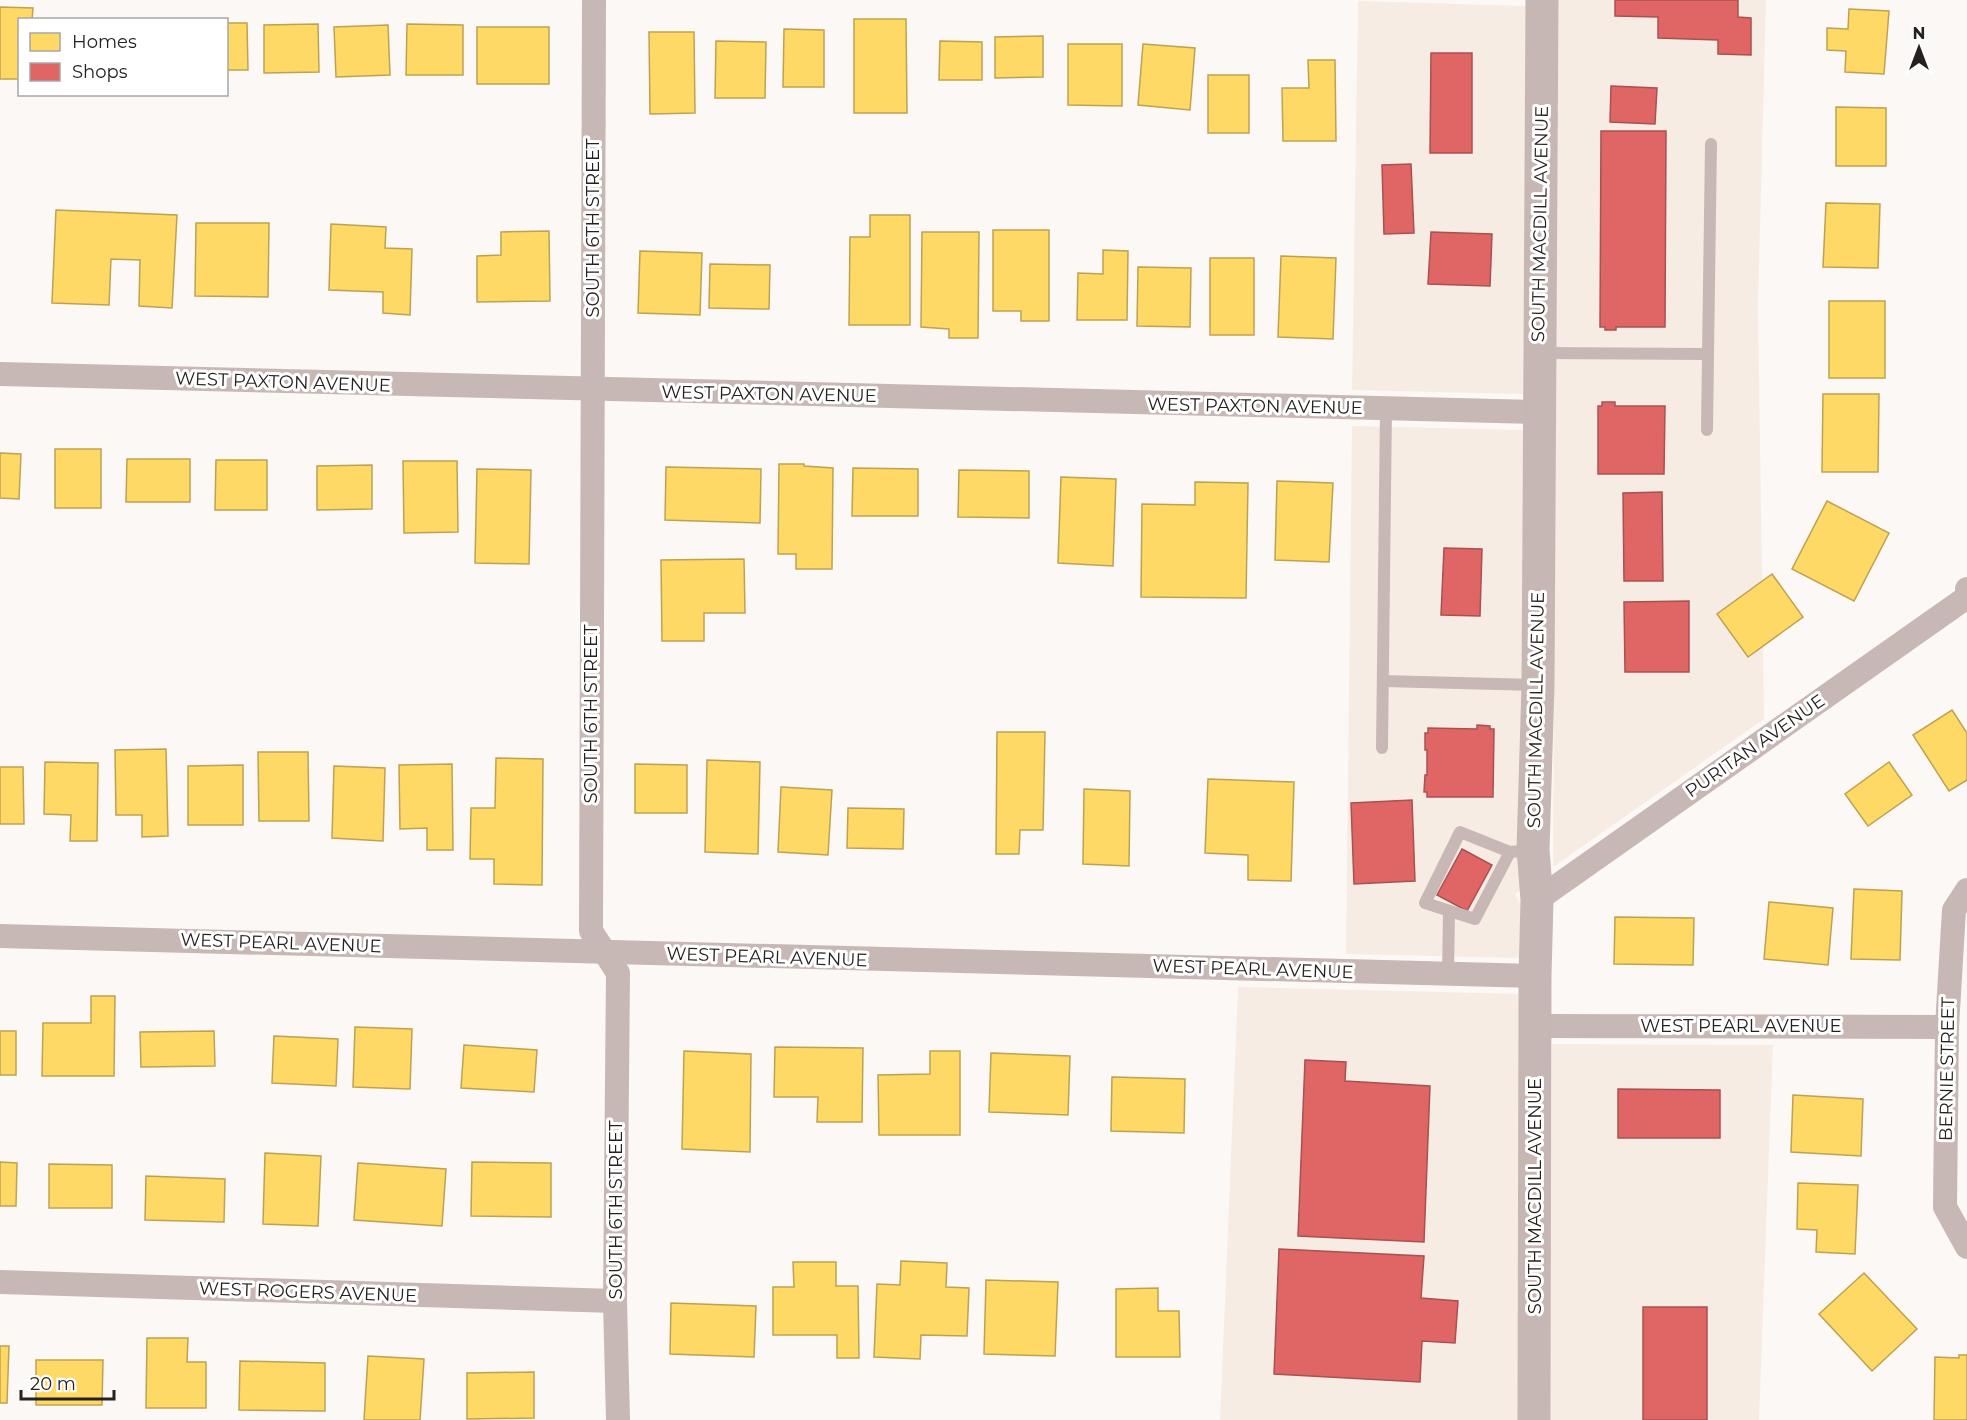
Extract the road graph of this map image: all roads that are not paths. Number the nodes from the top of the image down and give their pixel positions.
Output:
1 (594, 0) edge
2 (1542, 0) edge
3 (1711, 144) dead end
4 (1539, 353) junction
5 (1708, 354) junction
6 (0, 374) edge
7 (592, 390) junction
8 (1386, 409) junction
9 (1539, 412) junction
10 (1707, 430) dead end
11 (1967, 589) edge
12 (1967, 597) edge
13 (1383, 681) junction
14 (1538, 685) junction
15 (1382, 748) dead end
16 (1521, 851) junction
17 (1967, 890) edge
18 (1537, 900) junction
19 (1449, 911) junction
20 (0, 936) edge
21 (603, 952) junction
22 (1448, 974) junction
23 (1534, 976) junction
24 (1535, 1026) junction
25 (1947, 1027) junction
26 (1967, 1247) edge
27 (0, 1282) edge
28 (615, 1301) junction
29 (618, 1420) edge
30 (1534, 1420) edge

1 - 7 street, SOUTH 6TH STREET
2 - 4 street, SOUTH MACDILL AVENUE
3 - 5 lane
4 - 5 lane
4 - 9 street, SOUTH MACDILL AVENUE
5 - 10 lane
6 - 7 street, WEST PAXTON AVENUE
7 - 8 street, WEST PAXTON AVENUE
7 - 21 street, SOUTH 6TH STREET
8 - 9 street, WEST PAXTON AVENUE
8 - 13 lane
9 - 14 street, SOUTH MACDILL AVENUE
11 - 12 street, PURITAN AVENUE
12 - 18 street, PURITAN AVENUE
13 - 14 lane
13 - 15 lane
14 - 16 street, SOUTH MACDILL AVENUE
16 - 18 street, SOUTH MACDILL AVENUE
16 - 19 lane
16 - 19 lane
17 - 25 street, BERNIE STREET
18 - 23 street, SOUTH MACDILL AVENUE
19 - 22 lane
20 - 21 street, WEST PEARL AVENUE
21 - 22 street, WEST PEARL AVENUE
21 - 28 street, SOUTH 6TH STREET
22 - 23 street, WEST PEARL AVENUE
23 - 24 street, SOUTH MACDILL AVENUE
24 - 25 street, WEST PEARL AVENUE
24 - 30 street, SOUTH MACDILL AVENUE
25 - 26 street, BERNIE STREET
27 - 28 street, WEST ROGERS AVENUE
28 - 29 street, SOUTH 6TH STREET

